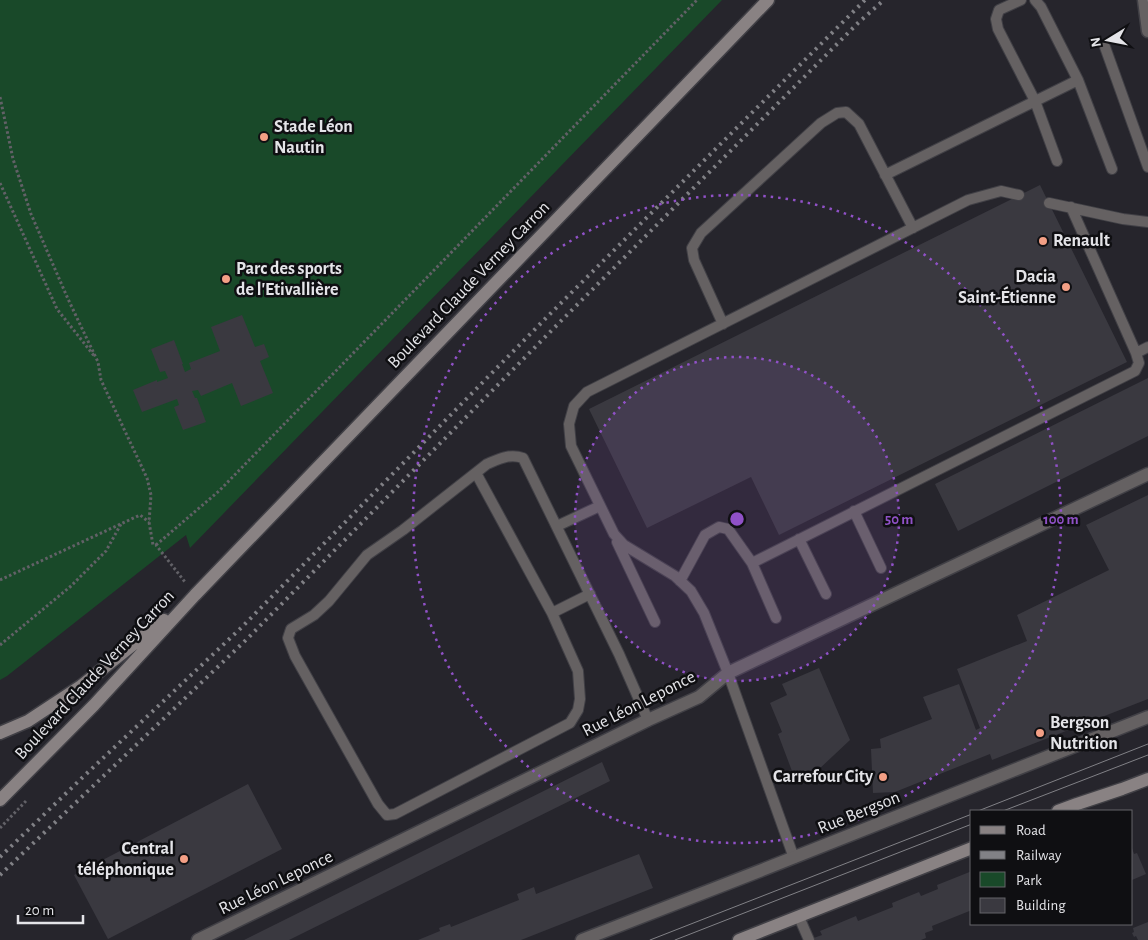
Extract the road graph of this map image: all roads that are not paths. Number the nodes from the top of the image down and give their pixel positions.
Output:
1 (768, 0) edge
2 (1020, 0) edge
3 (1035, 0) edge
4 (1144, 0) edge
5 (1148, 31) edge
6 (1105, 47) dead end
7 (1078, 80) junction
8 (1035, 101) junction
9 (1057, 161) dead end
10 (1148, 167) edge
11 (1112, 169) dead end
12 (885, 174) junction
13 (1019, 195) dead end
14 (1049, 203) dead end
15 (1071, 207) junction
16 (1148, 222) edge
17 (912, 228) junction
18 (723, 324) junction
19 (1148, 348) edge
20 (1136, 353) junction
21 (476, 473) junction
22 (1148, 474) edge
23 (600, 506) junction
24 (854, 511) junction
25 (557, 526) junction
26 (614, 534) junction
27 (799, 539) junction
28 (752, 563) junction
29 (881, 568) dead end
30 (680, 581) junction
31 (590, 594) junction
32 (826, 594) dead end
33 (195, 595) junction
34 (552, 613) junction
35 (776, 618) dead end
36 (654, 622) dead end
37 (728, 673) junction
38 (1148, 717) edge
39 (648, 720) junction
40 (0, 733) edge
41 (1148, 779) edge
42 (0, 800) edge
43 (1061, 810) edge
44 (970, 849) edge
45 (794, 858) junction
46 (799, 917) junction
47 (198, 940) edge
48 (582, 940) edge
49 (740, 940) edge
50 (809, 940) edge

1 - 33 main road, Boulevard Claude Verney Carron
2 - 8 lane
3 - 7 lane
4 - 5 street
6 - 10 lane
7 - 8 lane
7 - 11 lane
8 - 9 lane
8 - 12 lane
12 - 17 lane
12 - 18 lane
13 - 17 lane
14 - 15 lane
15 - 16 lane
15 - 20 lane
17 - 18 lane
18 - 23 lane
19 - 20 lane
20 - 24 lane
21 - 25 lane
21 - 34 lane
21 - 34 lane
22 - 37 street, Rue Léon Leponce
23 - 25 lane
23 - 26 lane
24 - 27 lane
24 - 29 lane
25 - 31 lane
26 - 30 lane
26 - 36 lane
27 - 28 lane
27 - 32 lane
28 - 30 lane
28 - 35 lane
30 - 37 lane
31 - 34 lane
31 - 39 lane
33 - 40 main road, Boulevard Claude Verney Carron
33 - 42 main road, Boulevard Claude Verney Carron
37 - 39 street, Rue Léon Leponce
37 - 45 lane
38 - 45 street, Rue Bergson
39 - 47 street, Rue Léon Leponce
41 - 43 main road
44 - 46 main road
45 - 48 street, Rue Bergson
46 - 49 main road
46 - 50 lane

